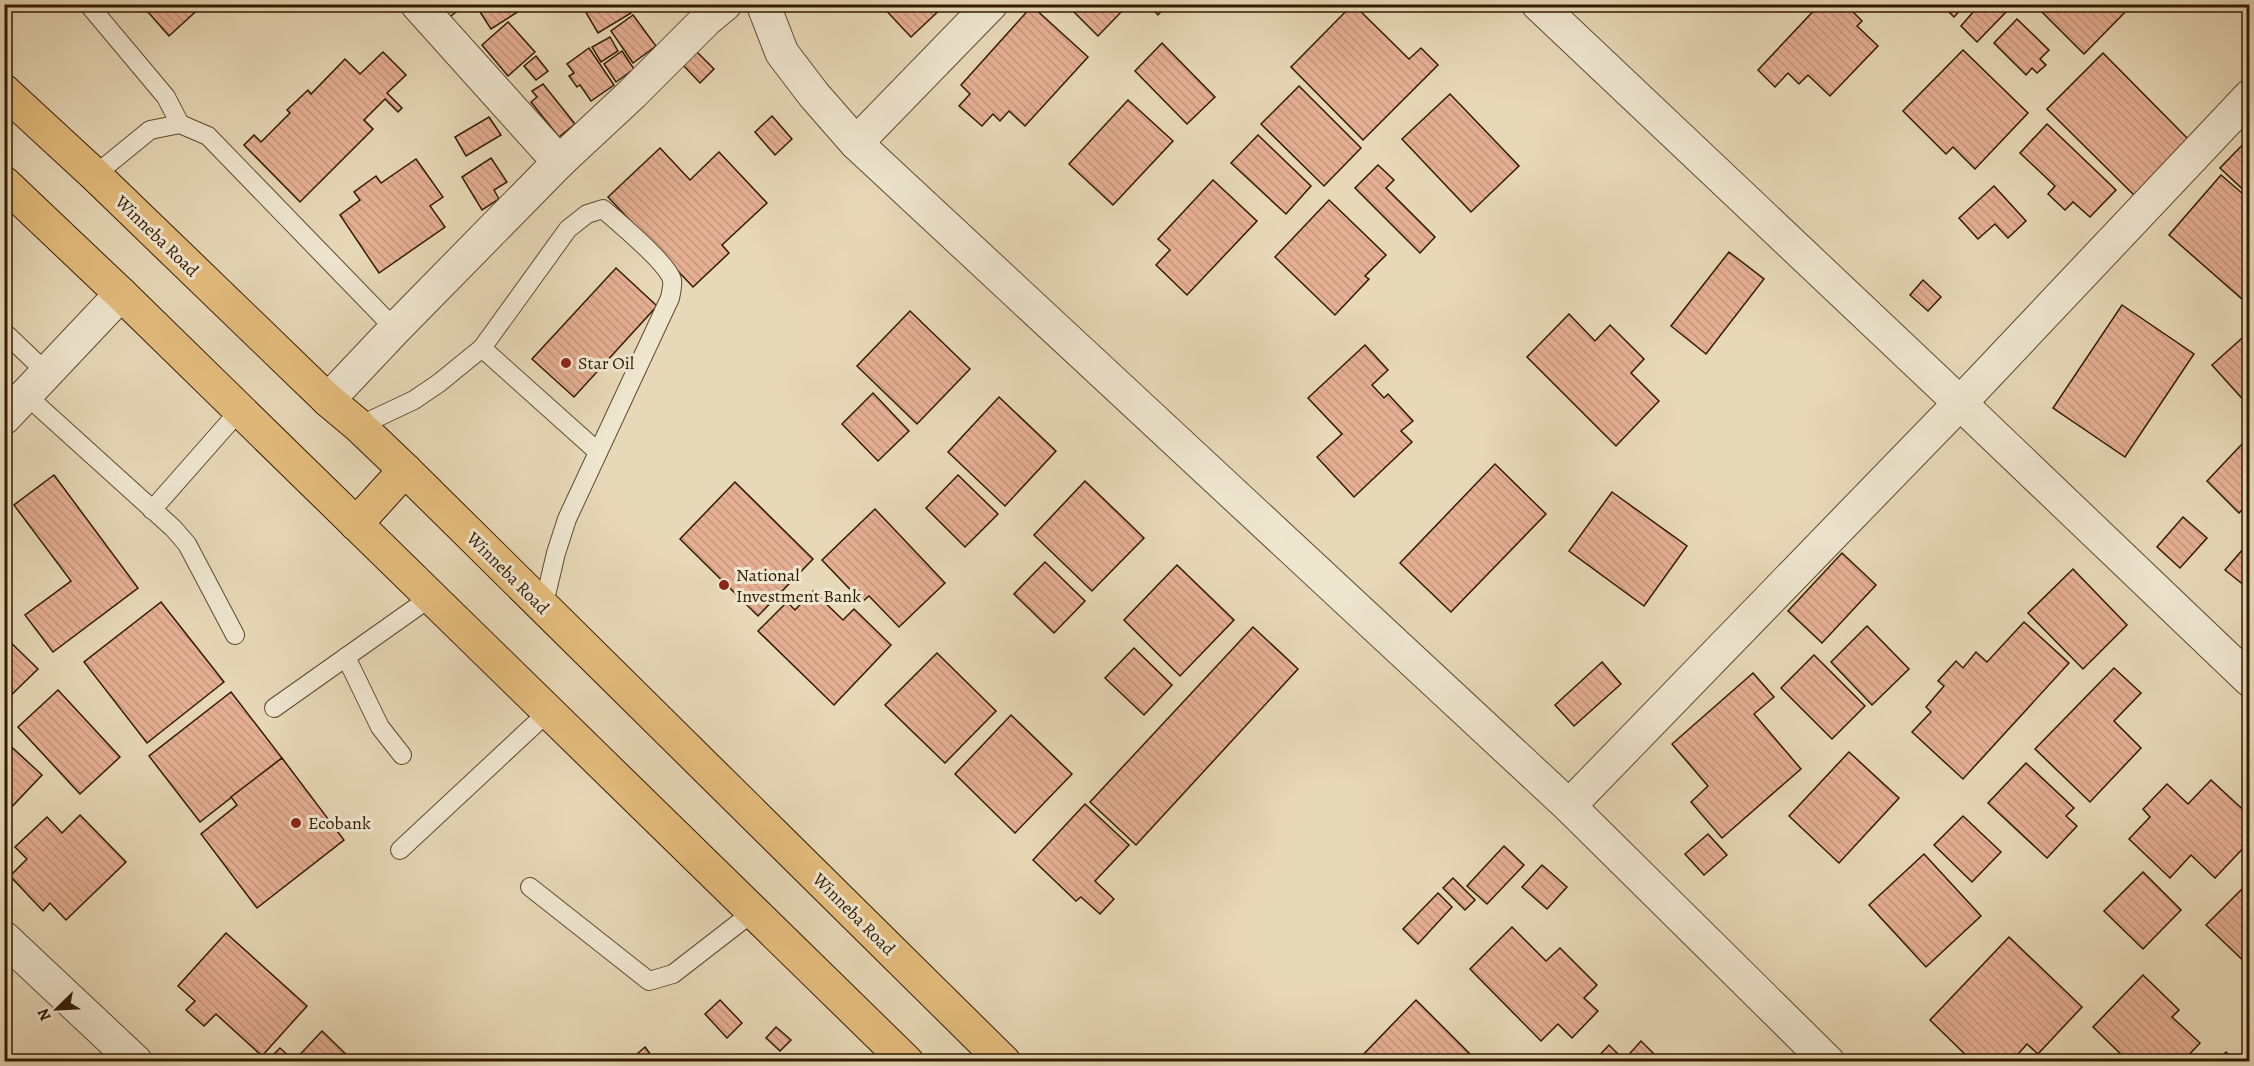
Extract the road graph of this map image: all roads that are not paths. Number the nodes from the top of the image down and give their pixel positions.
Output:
1 (88, 4) edge
2 (417, 4) edge
3 (725, 4) edge
4 (763, 4) edge
5 (991, 4) edge
6 (1538, 4) edge
7 (4, 91) edge
8 (2250, 96) edge
9 (180, 124) junction
10 (856, 143) junction
11 (558, 162) junction
12 (95, 176) junction
13 (4, 183) edge
14 (121, 294) junction
15 (394, 329) junction
16 (4, 332) edge
17 (482, 348) junction
18 (26, 395) edge
19 (328, 400) junction
20 (1960, 403) junction
21 (240, 410) junction
22 (359, 426) junction
23 (598, 452) junction
24 (405, 470) junction
25 (153, 510) junction
26 (356, 524) junction
27 (431, 597) junction
28 (543, 608) junction
29 (235, 635) dead end
30 (346, 657) junction
31 (2250, 680) edge
32 (274, 708) dead end
33 (548, 712) junction
34 (402, 754) dead end
35 (1569, 806) junction
36 (400, 850) dead end
37 (530, 887) dead end
38 (753, 912) junction
39 (4, 938) edge
40 (136, 1062) edge
41 (907, 1062) edge
42 (1004, 1062) edge
43 (1828, 1062) edge

1 - 9 lane
2 - 11 street
3 - 11 street
4 - 10 street
5 - 10 street
6 - 20 street
7 - 12 highway, Winneba Road
8 - 20 street
9 - 12 lane
9 - 15 lane
10 - 35 street
11 - 15 street
12 - 19 highway, Winneba Road
13 - 14 highway
14 - 18 street
14 - 21 highway
15 - 19 street
16 - 18 lane
17 - 22 lane
17 - 23 lane
17 - 23 lane
18 - 25 lane
19 - 22 highway, Winneba Road
20 - 31 street
20 - 35 street
21 - 25 lane
21 - 26 highway
22 - 24 highway, Winneba Road
23 - 28 lane
24 - 26 highway
24 - 28 highway, Winneba Road
25 - 29 lane
26 - 27 highway
27 - 30 lane
27 - 33 highway
28 - 42 highway, Winneba Road
30 - 32 lane
30 - 34 lane
33 - 36 lane
33 - 38 highway
35 - 43 street
37 - 38 lane
38 - 41 highway
39 - 40 street

